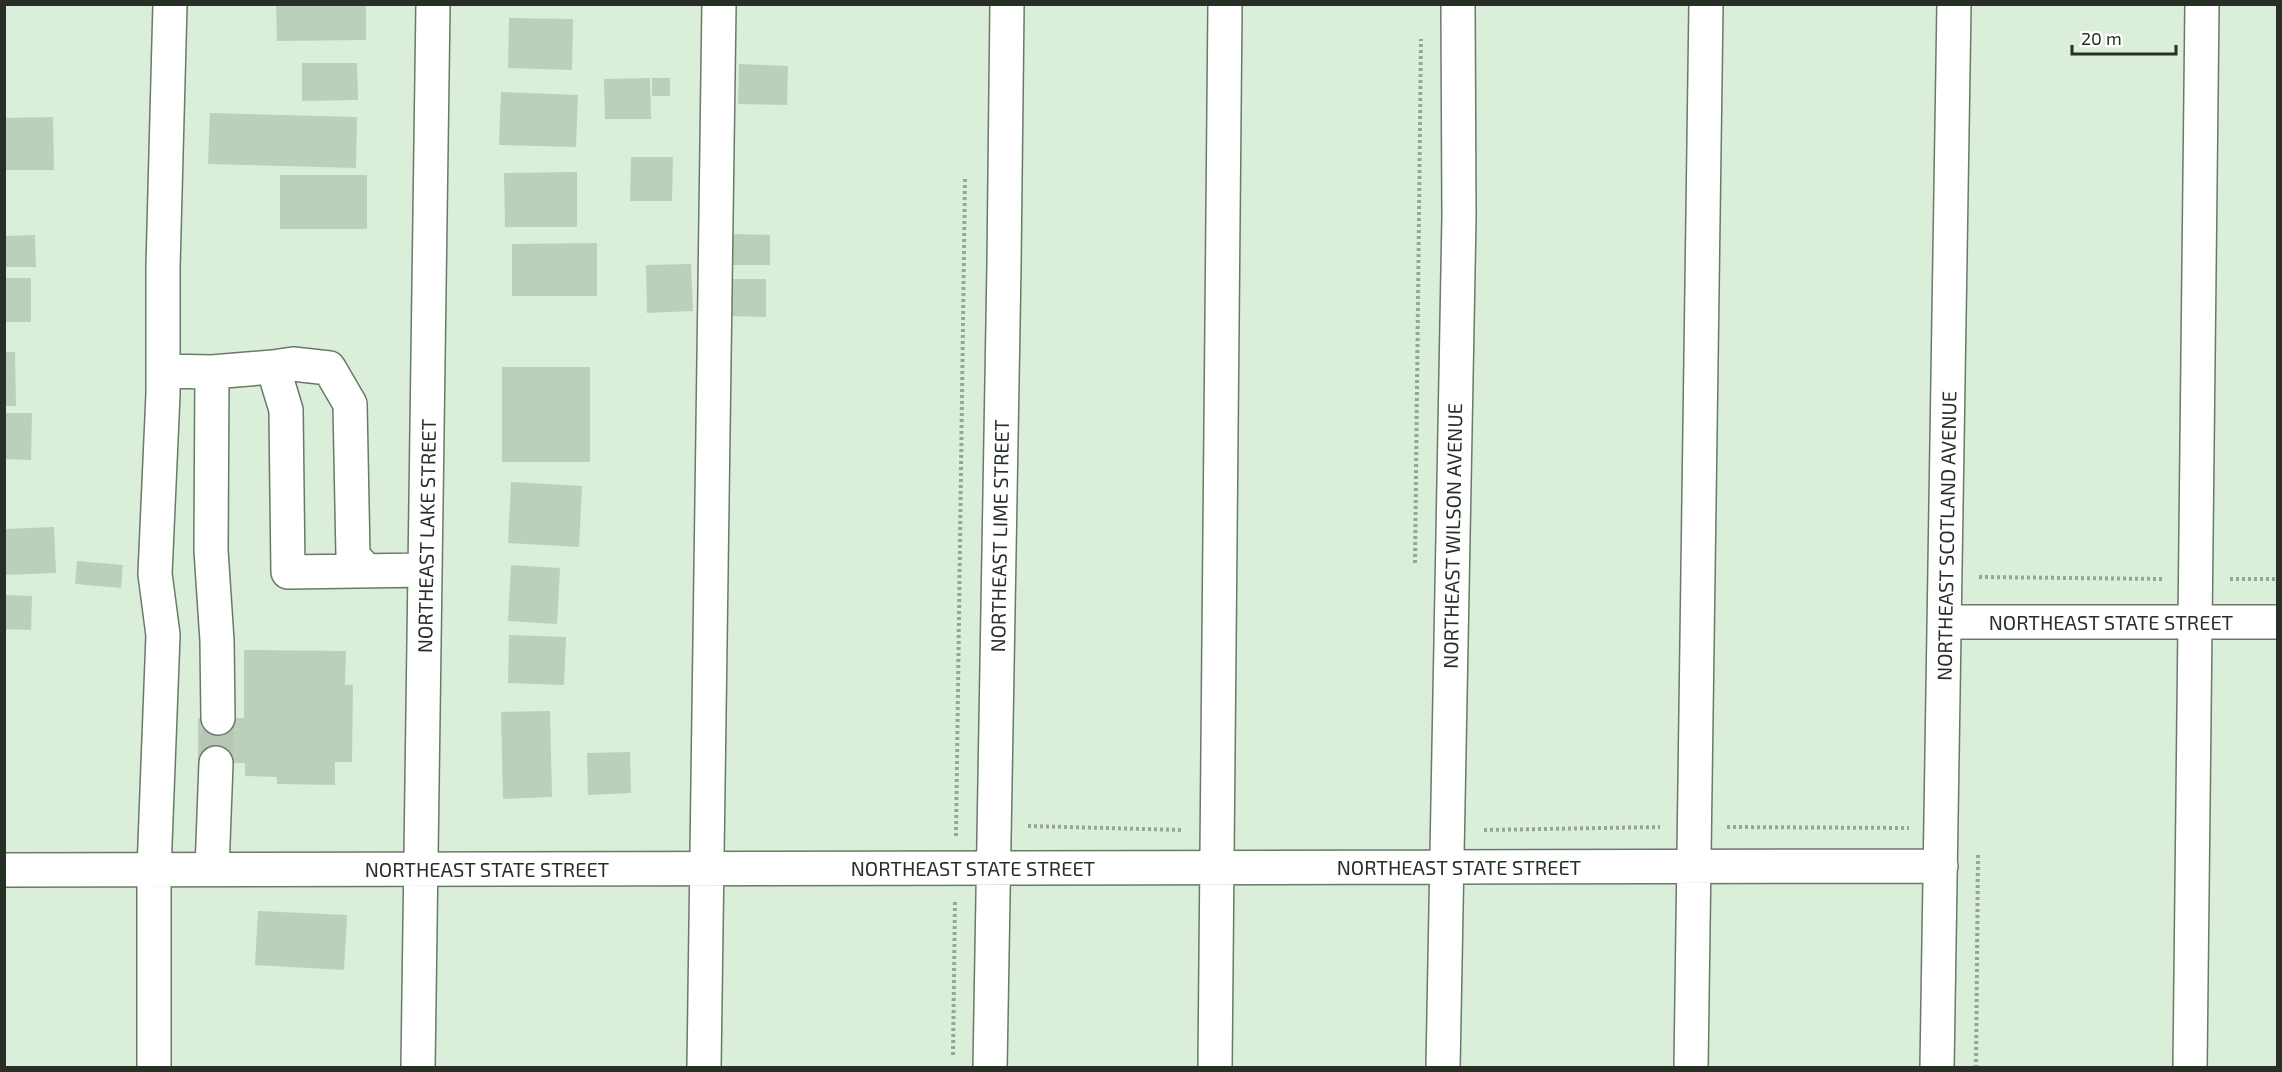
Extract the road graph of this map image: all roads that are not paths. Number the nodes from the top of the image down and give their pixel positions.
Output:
1 (170, 4) edge
2 (433, 4) edge
3 (719, 4) edge
4 (1006, 4) edge
5 (1225, 4) edge
6 (1458, 4) edge
7 (1706, 4) edge
8 (1954, 4) edge
9 (2202, 4) edge
10 (273, 367) junction
11 (164, 371) junction
12 (212, 372) junction
13 (425, 570) junction
14 (367, 571) junction
15 (1945, 622) junction
16 (2196, 622) junction
17 (2277, 622) edge
18 (218, 718) tunnel mouth
19 (216, 763) tunnel mouth
20 (1695, 866) junction
21 (1941, 866) junction
22 (1218, 867) junction
23 (1446, 867) junction
24 (706, 868) junction
25 (212, 869) junction
26 (421, 869) junction
27 (4, 870) edge
28 (154, 870) junction
29 (994, 883) junction
30 (154, 1068) edge
31 (418, 1068) edge
32 (704, 1068) edge
33 (990, 1068) edge
34 (1215, 1068) edge
35 (1443, 1068) edge
36 (1691, 1068) edge
37 (1937, 1068) edge
38 (2190, 1068) edge

1 - 11 street
2 - 13 street, NORTHEAST LAKE STREET
3 - 24 street
4 - 29 street, NORTHEAST LIME STREET
5 - 22 street
6 - 23 street, NORTHEAST WILSON AVENUE
7 - 20 street
8 - 15 street, NORTHEAST SCOTLAND AVENUE
9 - 16 street
10 - 12 street
10 - 14 street
10 - 14 street
11 - 12 street
11 - 28 street
12 - 18 street
13 - 14 street
13 - 26 street, NORTHEAST LAKE STREET
15 - 16 street, NORTHEAST STATE STREET
15 - 21 street, NORTHEAST SCOTLAND AVENUE
16 - 17 street, NORTHEAST STATE STREET
16 - 38 street
19 - 25 street
20 - 21 street, NORTHEAST STATE STREET
20 - 23 street, NORTHEAST STATE STREET
20 - 36 street
21 - 37 street, NORTHEAST SCOTLAND AVENUE
22 - 23 street, NORTHEAST STATE STREET
22 - 29 street, NORTHEAST STATE STREET
22 - 34 street
23 - 35 street, NORTHEAST WILSON AVENUE
24 - 26 street, NORTHEAST STATE STREET
24 - 29 street, NORTHEAST STATE STREET
24 - 32 street
25 - 26 street, NORTHEAST STATE STREET
25 - 28 street, NORTHEAST STATE STREET
26 - 31 street, NORTHEAST LAKE STREET
27 - 28 street, NORTHEAST STATE STREET
28 - 30 street
29 - 33 street, NORTHEAST LIME STREET

